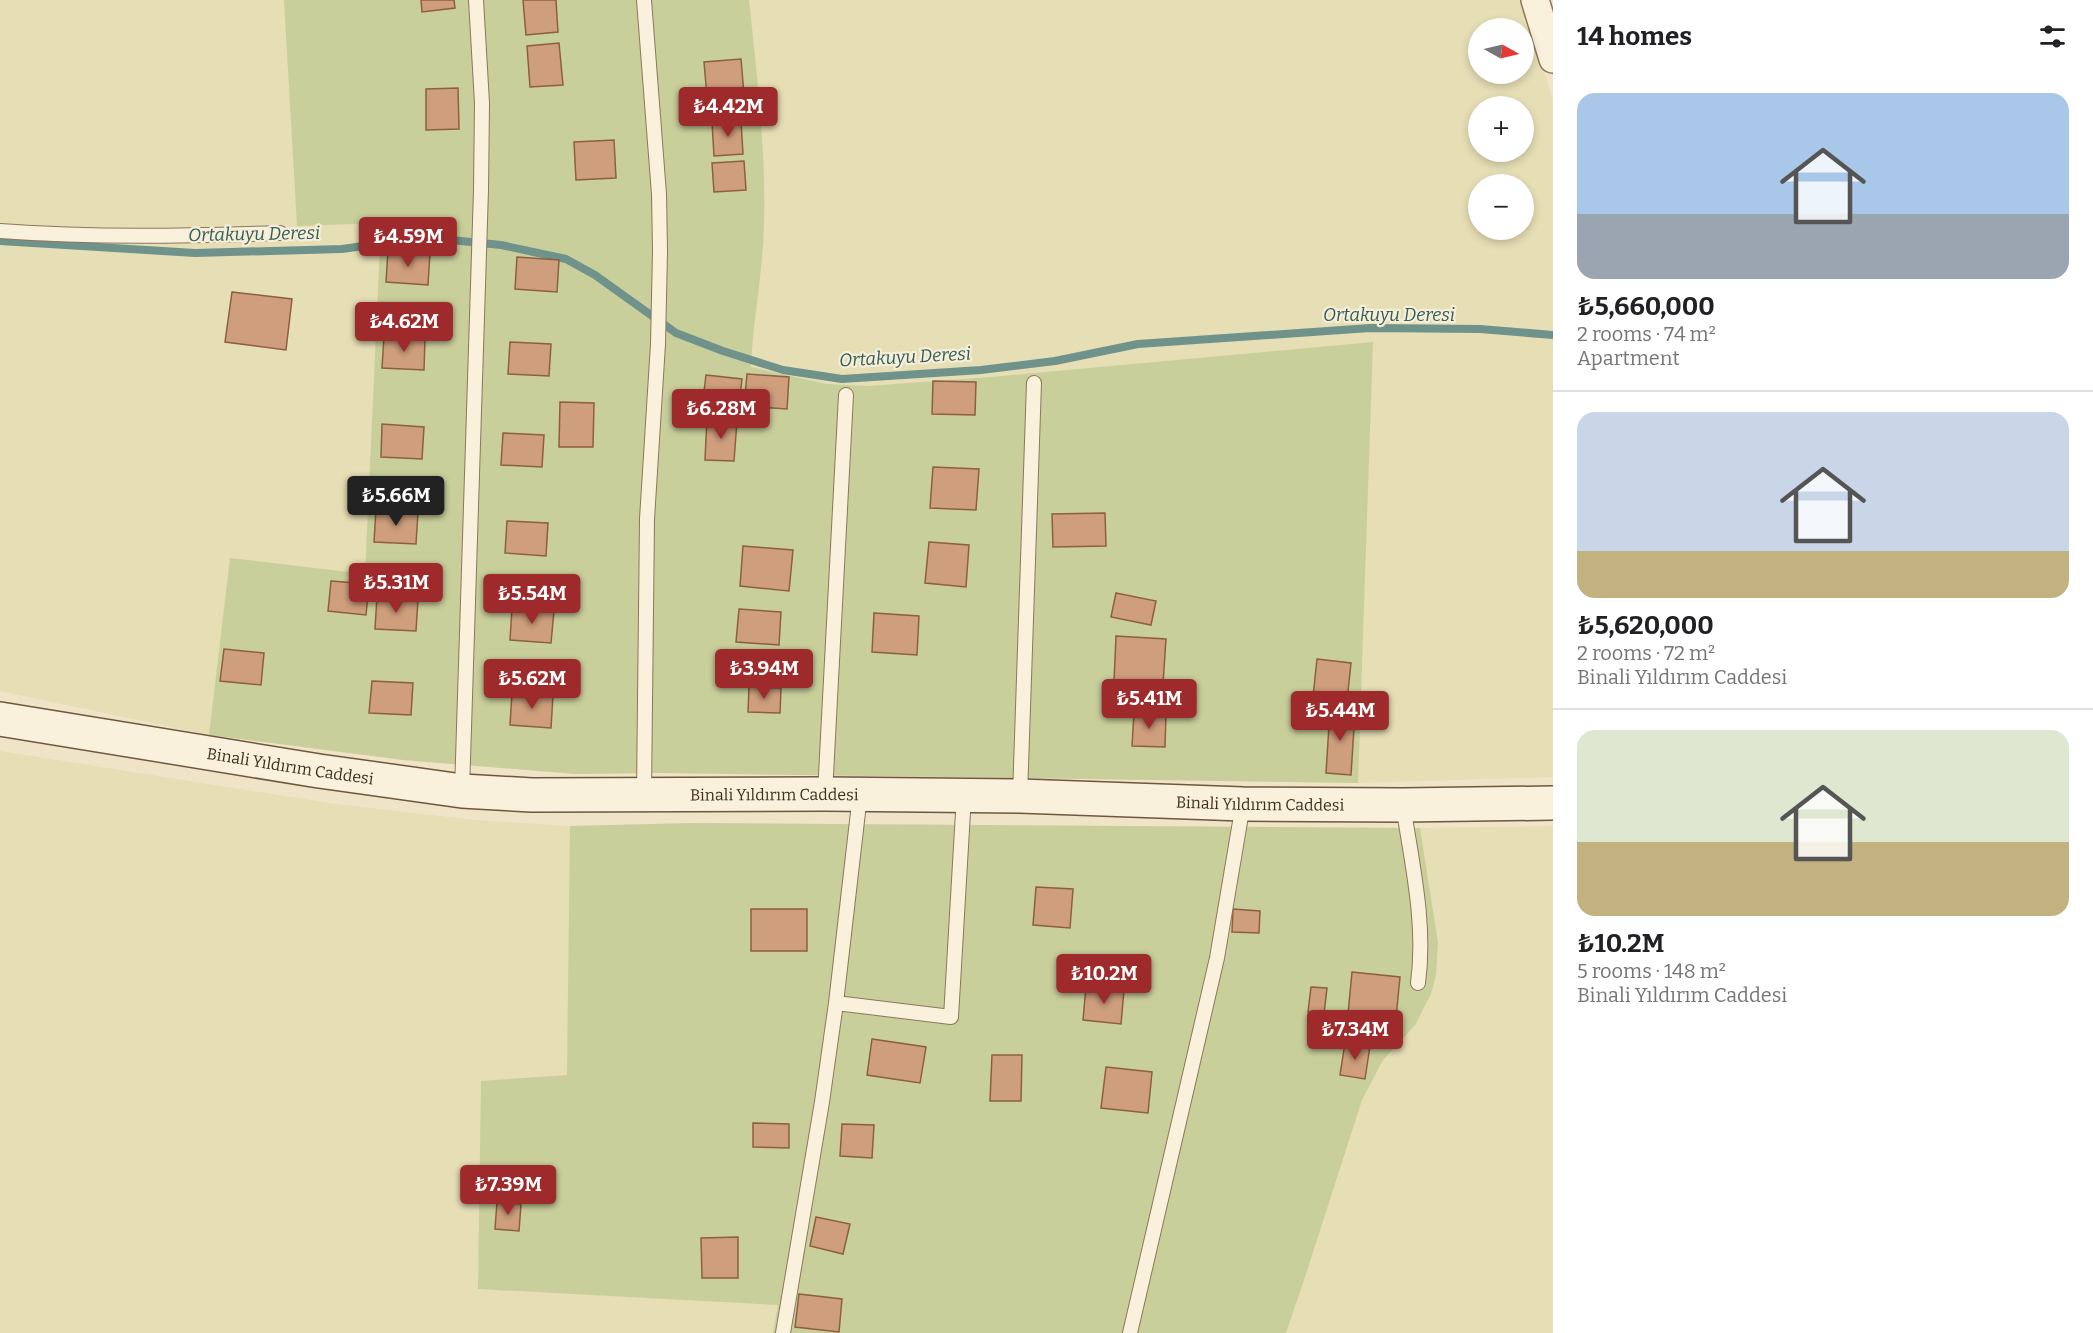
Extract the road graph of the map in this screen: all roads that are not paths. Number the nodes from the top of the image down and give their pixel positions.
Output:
1 (476, 0) edge
2 (644, 0) edge
3 (1535, 0) edge
4 (1553, 59) edge
5 (0, 231) edge
6 (280, 233) dead end
7 (1034, 383) dead end
8 (846, 395) dead end
9 (0, 719) edge
10 (462, 790) junction
11 (644, 794) junction
12 (825, 794) junction
13 (860, 794) junction
14 (964, 795) junction
15 (1020, 796) junction
16 (1553, 803) edge
17 (1243, 804) junction
18 (1403, 805) junction
19 (1418, 983) dead end
20 (836, 1004) junction
21 (783, 1333) edge
22 (1130, 1333) edge

1 - 10 lane
2 - 11 lane
3 - 4 street
5 - 6 lane
7 - 15 lane
8 - 12 lane
9 - 10 street, Binali Yıldırım Caddesi
10 - 11 street, Binali Yıldırım Caddesi
11 - 12 street, Binali Yıldırım Caddesi
12 - 13 street, Binali Yıldırım Caddesi
13 - 14 street, Binali Yıldırım Caddesi
13 - 20 lane
14 - 15 street, Binali Yıldırım Caddesi
14 - 20 lane
15 - 17 street, Binali Yıldırım Caddesi
16 - 18 street, Binali Yıldırım Caddesi
17 - 18 street, Binali Yıldırım Caddesi
17 - 22 lane
18 - 19 lane
20 - 21 lane

